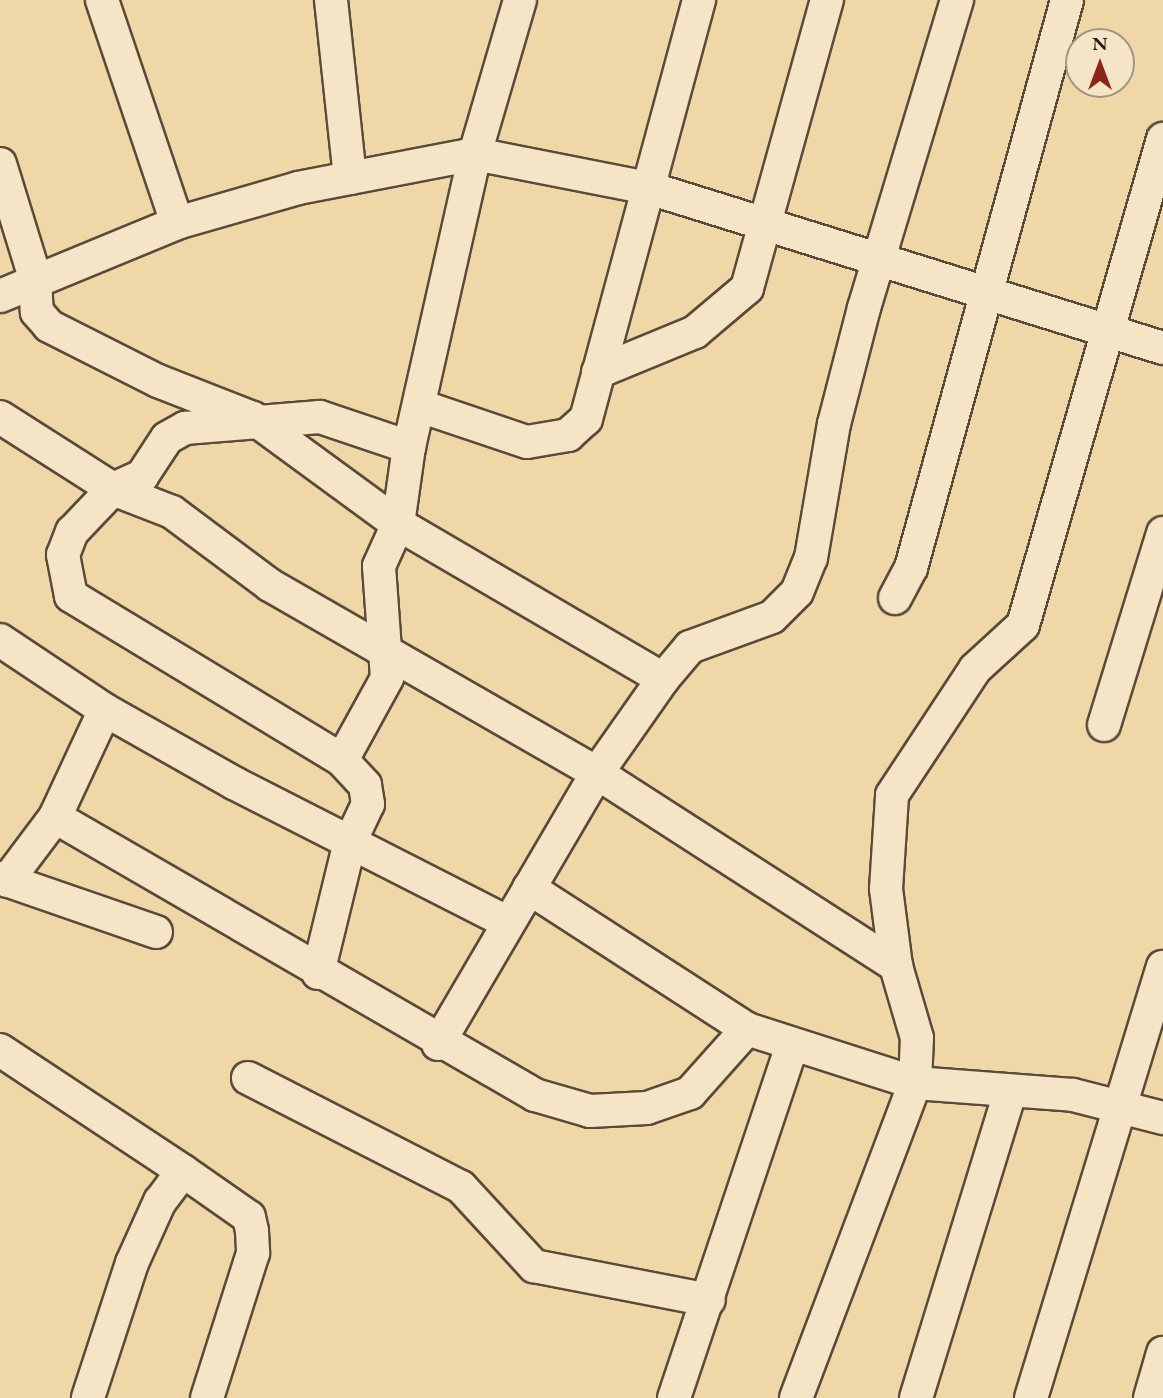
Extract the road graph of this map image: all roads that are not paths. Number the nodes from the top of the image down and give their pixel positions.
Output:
1 (102, 0) edge
2 (331, 0) edge
3 (520, 0) edge
4 (699, 0) edge
5 (827, 0) edge
6 (957, 0) edge
7 (1067, 0) edge
8 (1163, 139) edge
9 (475, 154) junction
10 (0, 164) edge
11 (350, 178) junction
12 (649, 188) junction
13 (177, 223) junction
14 (769, 226) junction
15 (879, 263) junction
16 (35, 278) junction
17 (983, 292) junction
18 (0, 296) edge
19 (1109, 331) junction
20 (1163, 348) edge
21 (598, 372) junction
22 (420, 406) junction
23 (0, 417) edge
24 (253, 418) junction
25 (409, 447) junction
26 (113, 489) junction
27 (398, 524) junction
28 (1163, 533) edge
29 (895, 598) dead end
30 (0, 640) edge
31 (390, 649) junction
32 (663, 679) junction
33 (105, 710) junction
34 (1104, 725) dead end
35 (342, 760) junction
36 (597, 773) junction
37 (55, 817) junction
38 (350, 842) junction
39 (4, 879) edge
40 (529, 888) junction
41 (507, 922) junction
42 (156, 932) dead end
43 (896, 966) junction
44 (1163, 967) edge
45 (318, 972) junction
46 (747, 1029) junction
47 (438, 1044) junction
48 (792, 1045) junction
49 (0, 1050) edge
50 (248, 1078) dead end
51 (915, 1083) junction
52 (1010, 1092) junction
53 (1118, 1106) junction
54 (1163, 1118) edge
55 (183, 1171) junction
56 (709, 1300) junction
57 (1163, 1353) edge
58 (88, 1398) edge
59 (207, 1398) edge
60 (674, 1398) edge
61 (796, 1398) edge
62 (916, 1398) edge
63 (1031, 1398) edge
64 (1150, 1398) edge

1 - 13 street
2 - 11 street
3 - 9 street
4 - 12 street
5 - 14 street
6 - 15 street
7 - 17 street
8 - 19 street
9 - 11 street
9 - 12 street
9 - 22 street
10 - 16 street
11 - 13 street
12 - 14 street
12 - 21 street
13 - 16 street
14 - 15 street
14 - 21 street
15 - 17 street
15 - 32 street
16 - 18 street
16 - 24 street
17 - 19 street
17 - 29 street
19 - 20 street
19 - 43 street
21 - 22 street
22 - 25 street
23 - 26 street
24 - 25 street
24 - 26 street
24 - 27 street
25 - 27 street
26 - 31 street
26 - 35 street
27 - 31 street
27 - 32 street
28 - 34 street
30 - 33 street
31 - 35 street
31 - 36 street
32 - 36 street
33 - 37 street
33 - 38 street
35 - 38 street
36 - 40 street
36 - 43 street
37 - 39 street
37 - 45 street
38 - 41 street
38 - 45 street
39 - 42 street
40 - 41 street
40 - 46 street
41 - 47 street
43 - 51 street
44 - 53 street
45 - 47 street
46 - 47 street
46 - 48 street
48 - 51 street
48 - 56 street
49 - 55 street
50 - 56 street
51 - 52 street
51 - 61 street
52 - 53 street
52 - 62 street
53 - 54 street
53 - 63 street
55 - 58 street
55 - 59 street
56 - 60 street
57 - 64 street

